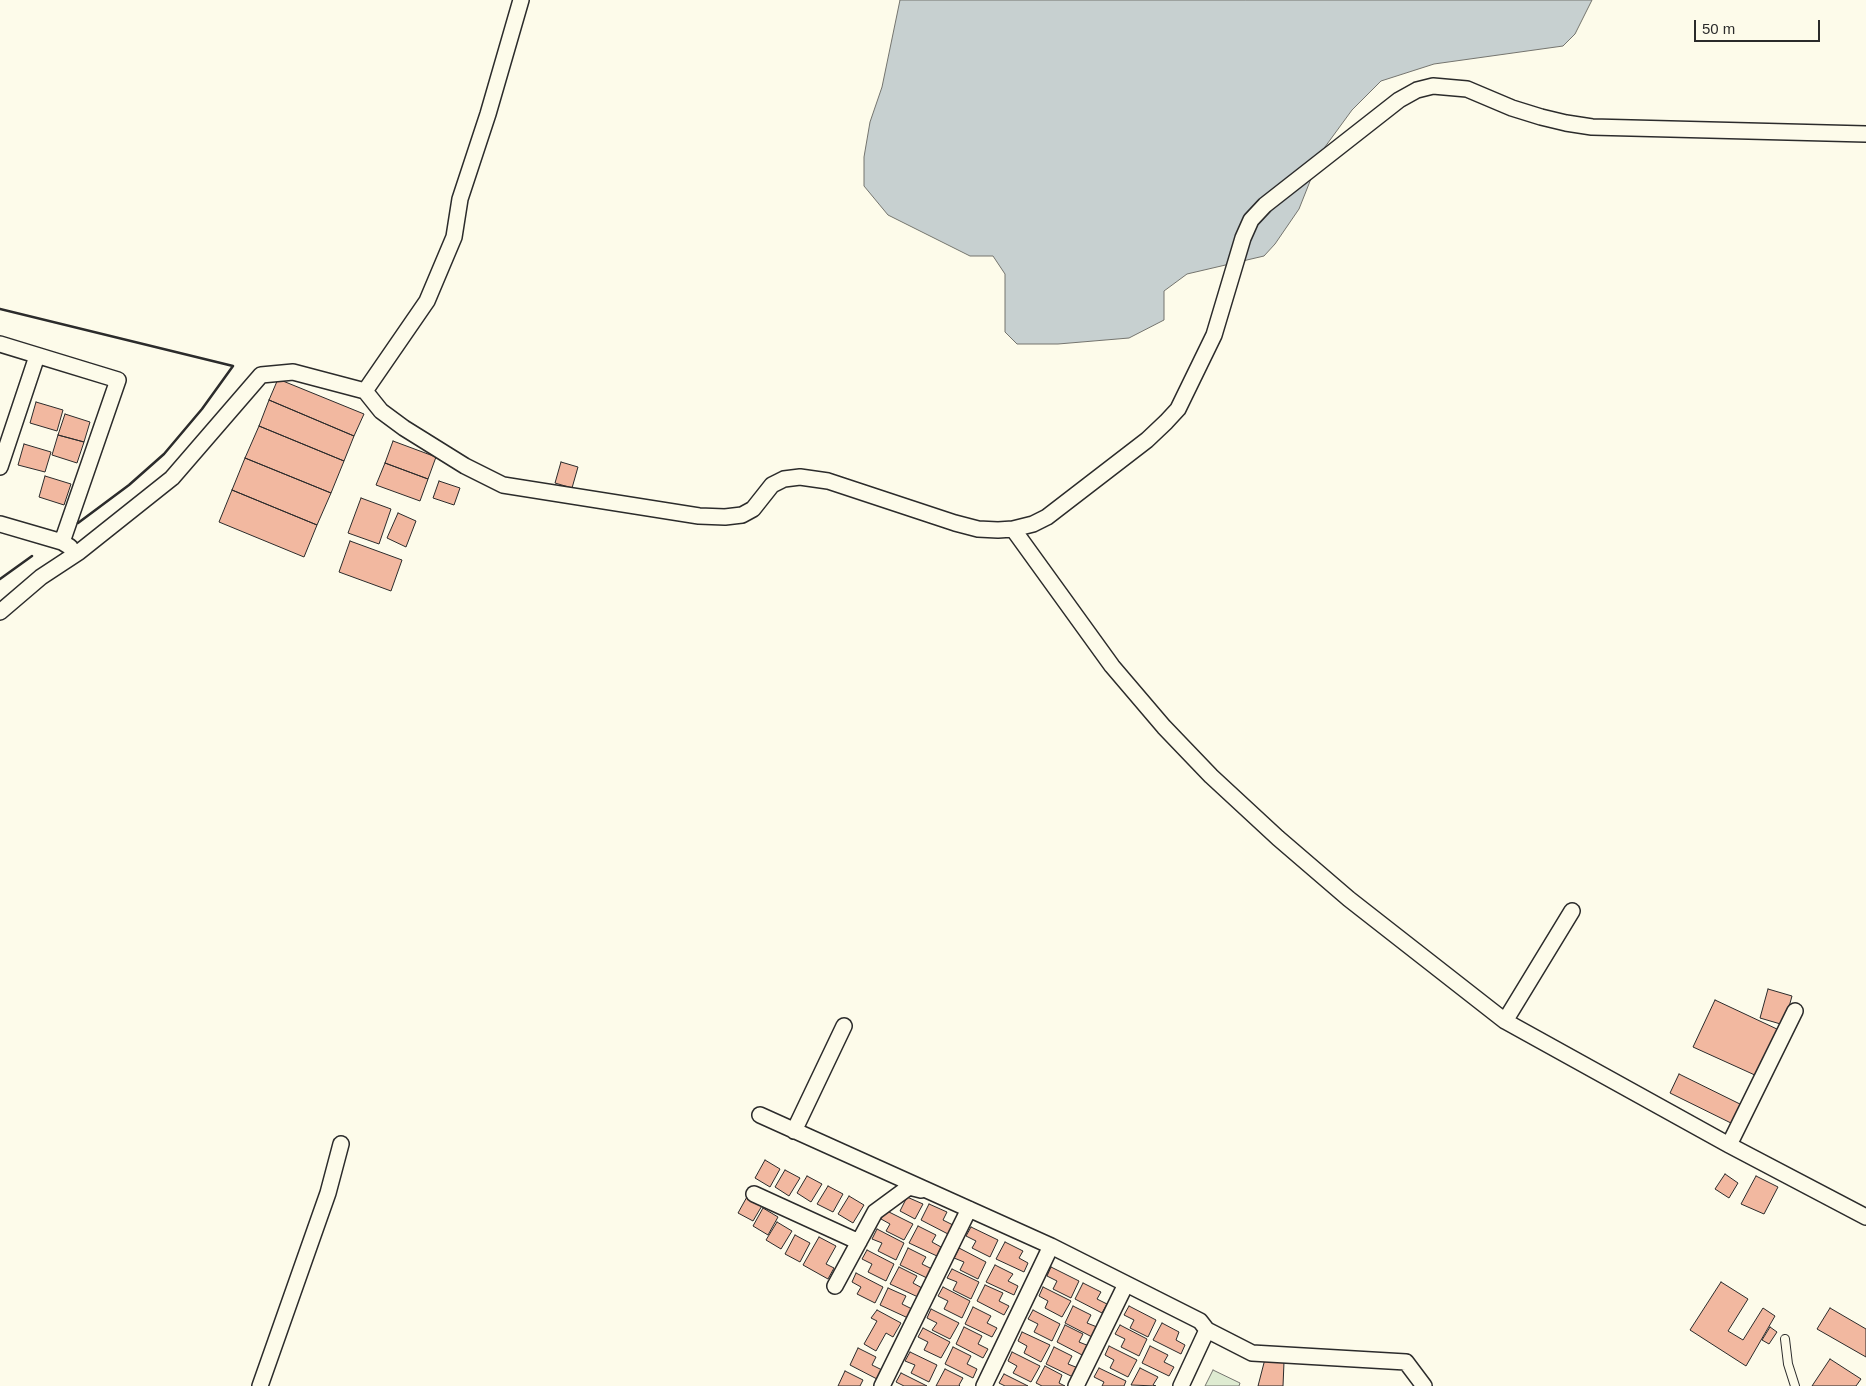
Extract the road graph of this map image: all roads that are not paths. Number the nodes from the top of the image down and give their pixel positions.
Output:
1 (521, 0) edge
2 (1866, 134) edge
3 (0, 344) edge
4 (37, 356) junction
5 (365, 391) junction
6 (0, 468) edge
7 (0, 524) edge
8 (1013, 529) junction
9 (62, 542) junction
10 (79, 552) junction
11 (0, 612) edge
12 (1572, 911) dead end
13 (1795, 1011) dead end
14 (1505, 1022) junction
15 (844, 1026) dead end
16 (760, 1116) dead end
17 (794, 1131) junction
18 (341, 1144) dead end
19 (1729, 1145) junction
20 (934, 1193) junction
21 (754, 1194) dead end
22 (968, 1209) junction
23 (1866, 1217) edge
24 (859, 1242) junction
25 (1051, 1246) junction
26 (1126, 1284) junction
27 (835, 1286) dead end
28 (1207, 1330) junction
29 (1785, 1338) dead end
30 (260, 1386) edge
31 (882, 1386) edge
32 (984, 1386) edge
33 (1076, 1386) edge
34 (1180, 1386) edge
35 (1424, 1386) edge
36 (1795, 1386) edge

1 - 5 street
2 - 8 street
3 - 4 street
4 - 6 street
4 - 9 street
5 - 8 street
5 - 10 street
7 - 9 street
8 - 14 street
9 - 10 street
10 - 11 street
12 - 14 street
13 - 19 street
14 - 19 street
15 - 17 street
16 - 17 street
17 - 20 street
18 - 30 street
19 - 23 street
20 - 22 street
20 - 24 street
21 - 24 street
22 - 25 street
22 - 31 street
24 - 27 street
25 - 26 street
25 - 32 street
26 - 28 street
26 - 33 street
28 - 34 street
28 - 35 street
29 - 36 lane

